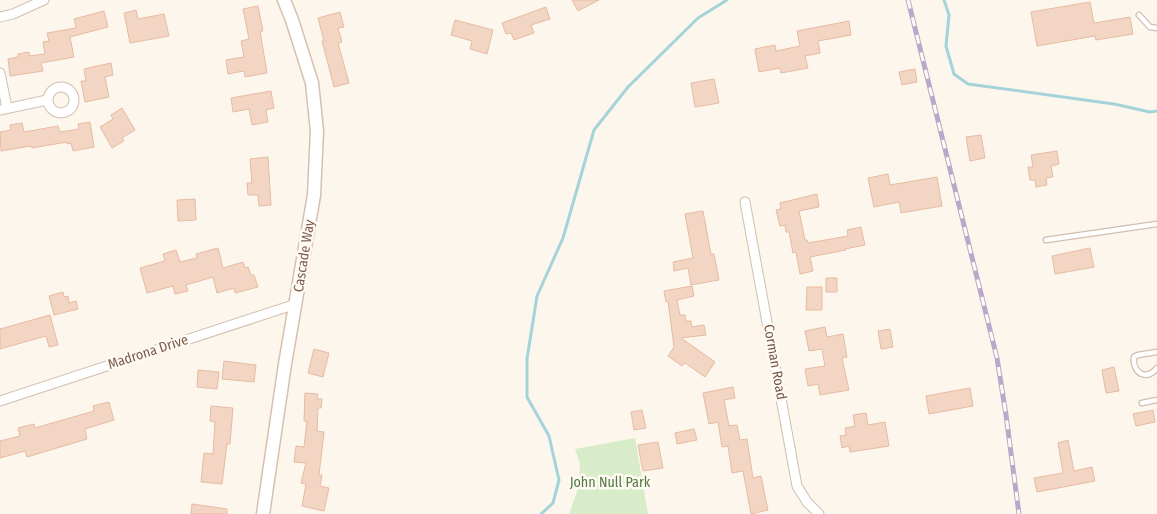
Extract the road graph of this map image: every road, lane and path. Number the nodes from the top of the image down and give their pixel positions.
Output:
1 (284, 0) edge
2 (41, 1) edge
3 (1139, 15) dead end
4 (0, 17) edge
5 (1157, 28) edge
6 (0, 73) edge
7 (47, 100) dead end
8 (3, 109) edge
9 (745, 202) dead end
10 (1157, 224) edge
11 (1046, 240) dead end
12 (296, 304) junction
13 (1157, 352) edge
14 (1157, 368) edge
15 (1157, 400) edge
16 (0, 401) edge
17 (1142, 403) dead end
18 (263, 514) edge
19 (819, 514) edge

1 - 12 street, Cascade Way
2 - 4 street
3 - 5 lane
6 - 8 street
7 - 8 street
9 - 19 street, Corman Road
10 - 11 lane
12 - 16 street, Madrona Drive
12 - 18 street, Cascade Way
13 - 14 lane
15 - 17 lane

